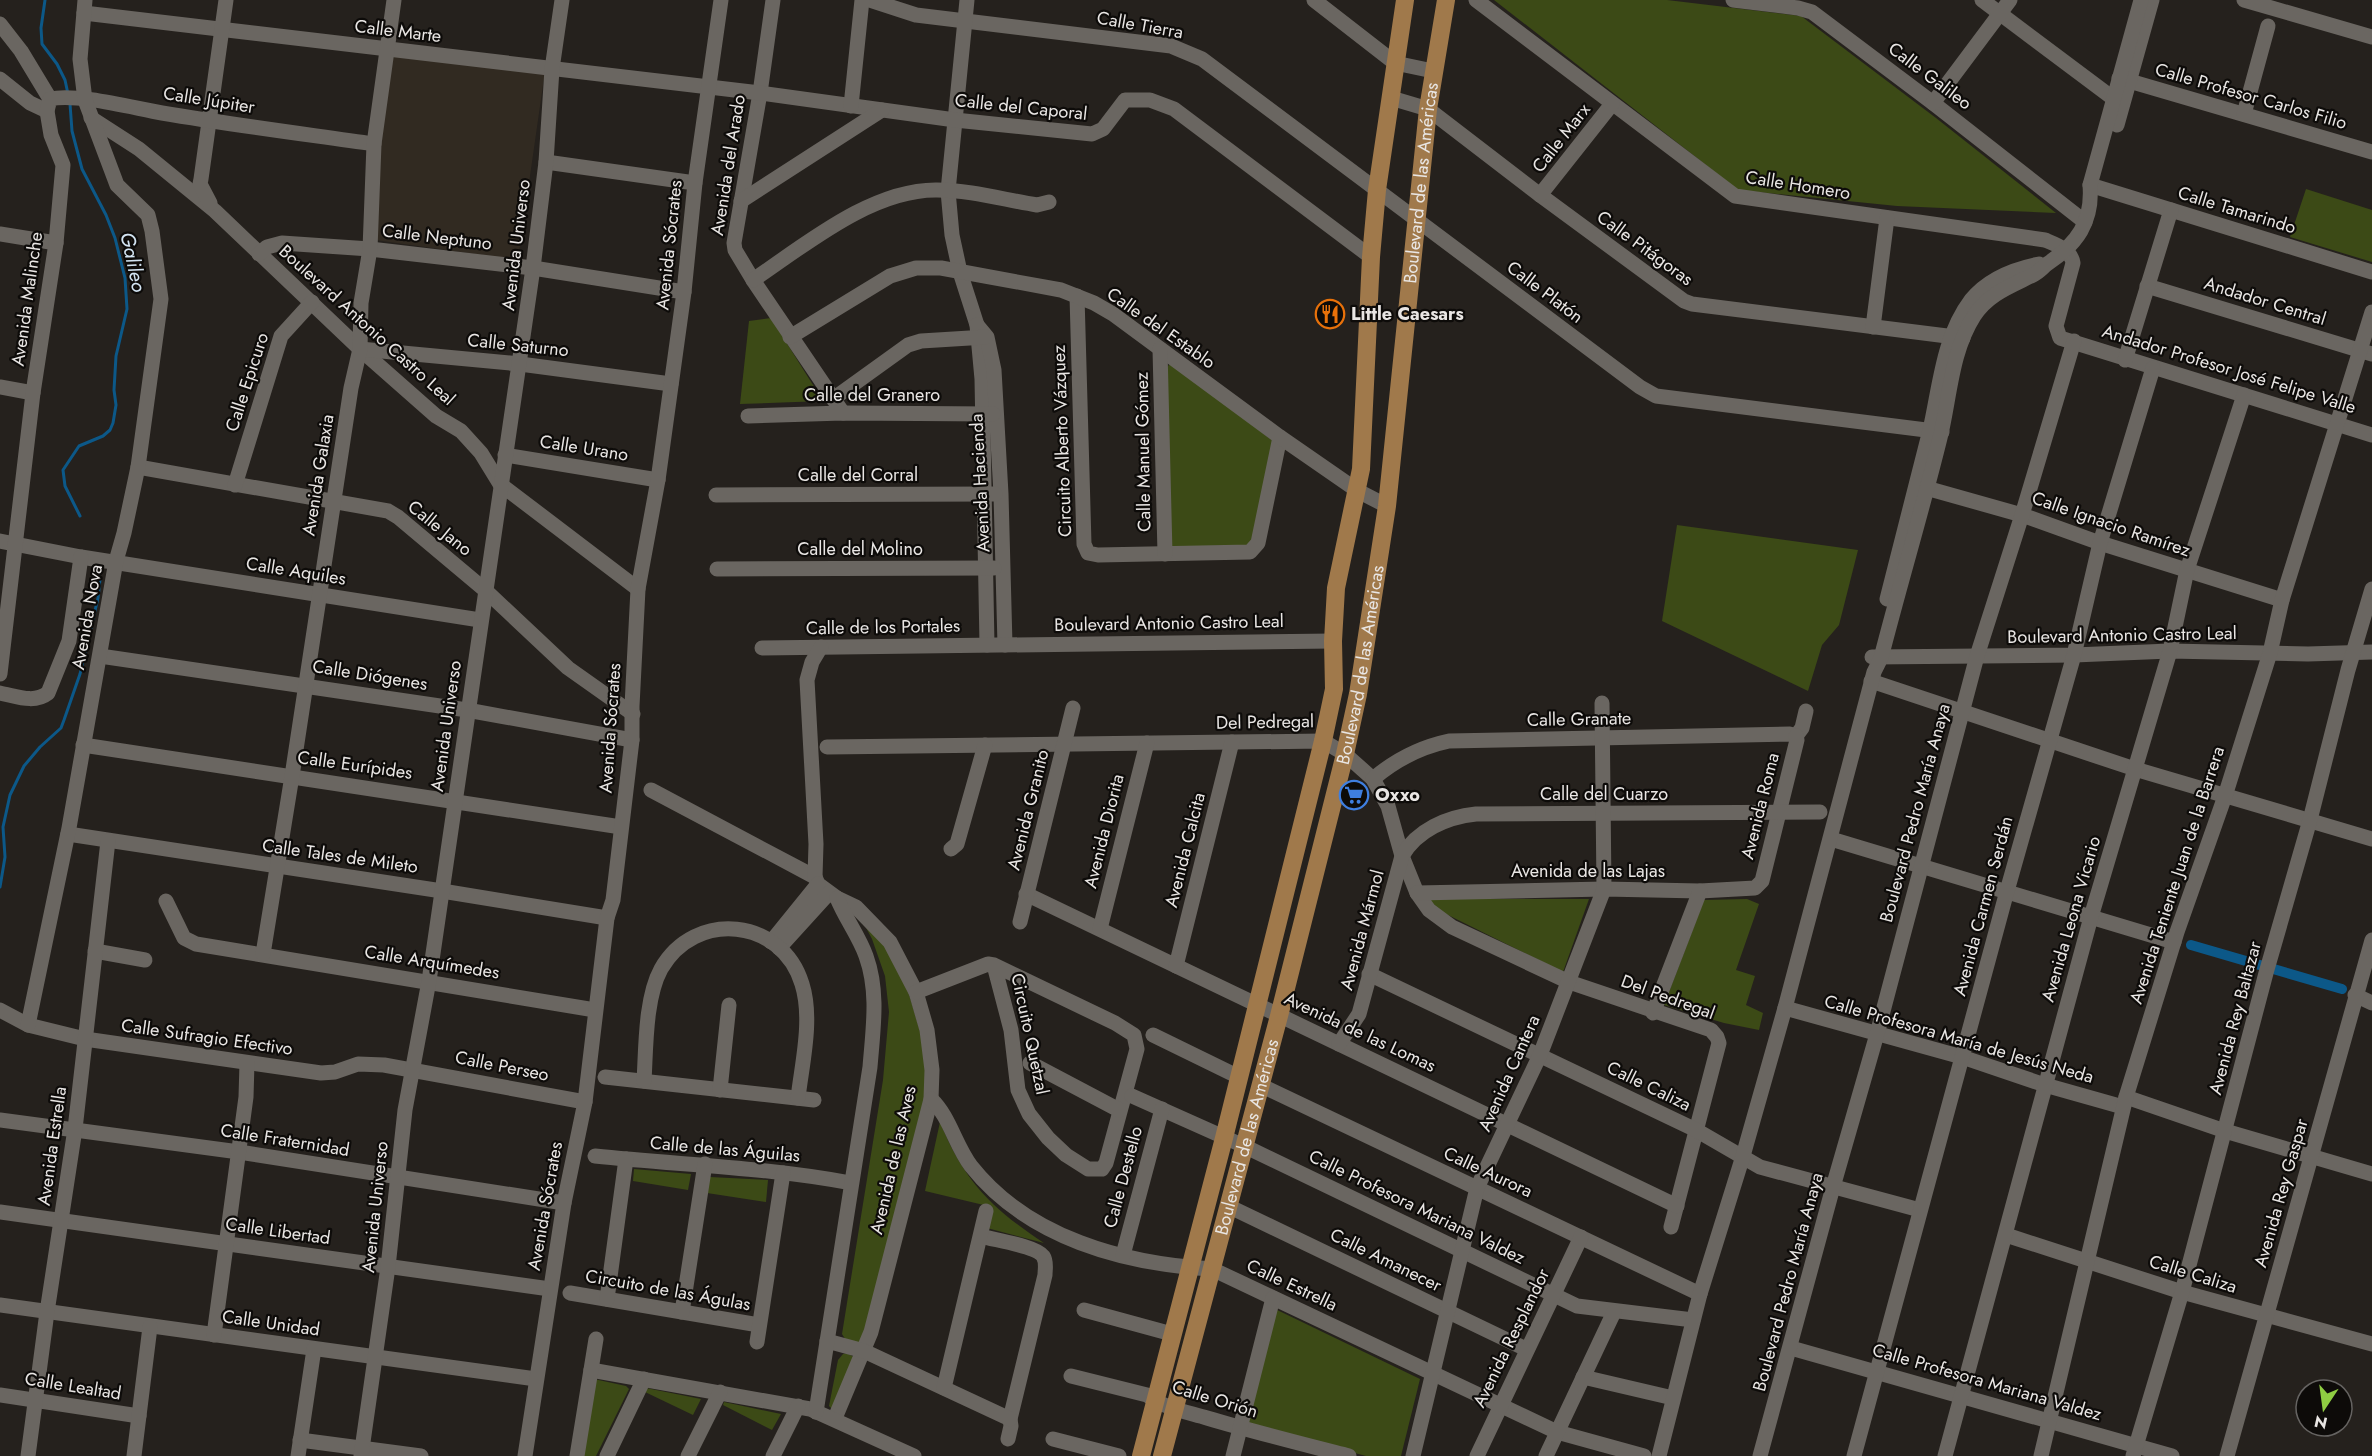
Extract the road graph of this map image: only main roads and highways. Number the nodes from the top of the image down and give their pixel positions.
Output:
1 (1405, 0) edge
2 (1446, 0) edge
3 (1334, 689) junction
4 (1358, 693) junction
5 (1141, 1456) edge
6 (1162, 1456) edge

1 - 3 main road, Boulevard de las Américas
2 - 4 main road, Boulevard de las Américas
3 - 4 main road
3 - 5 main road, Boulevard de las Américas
4 - 6 main road, Boulevard de las Américas

